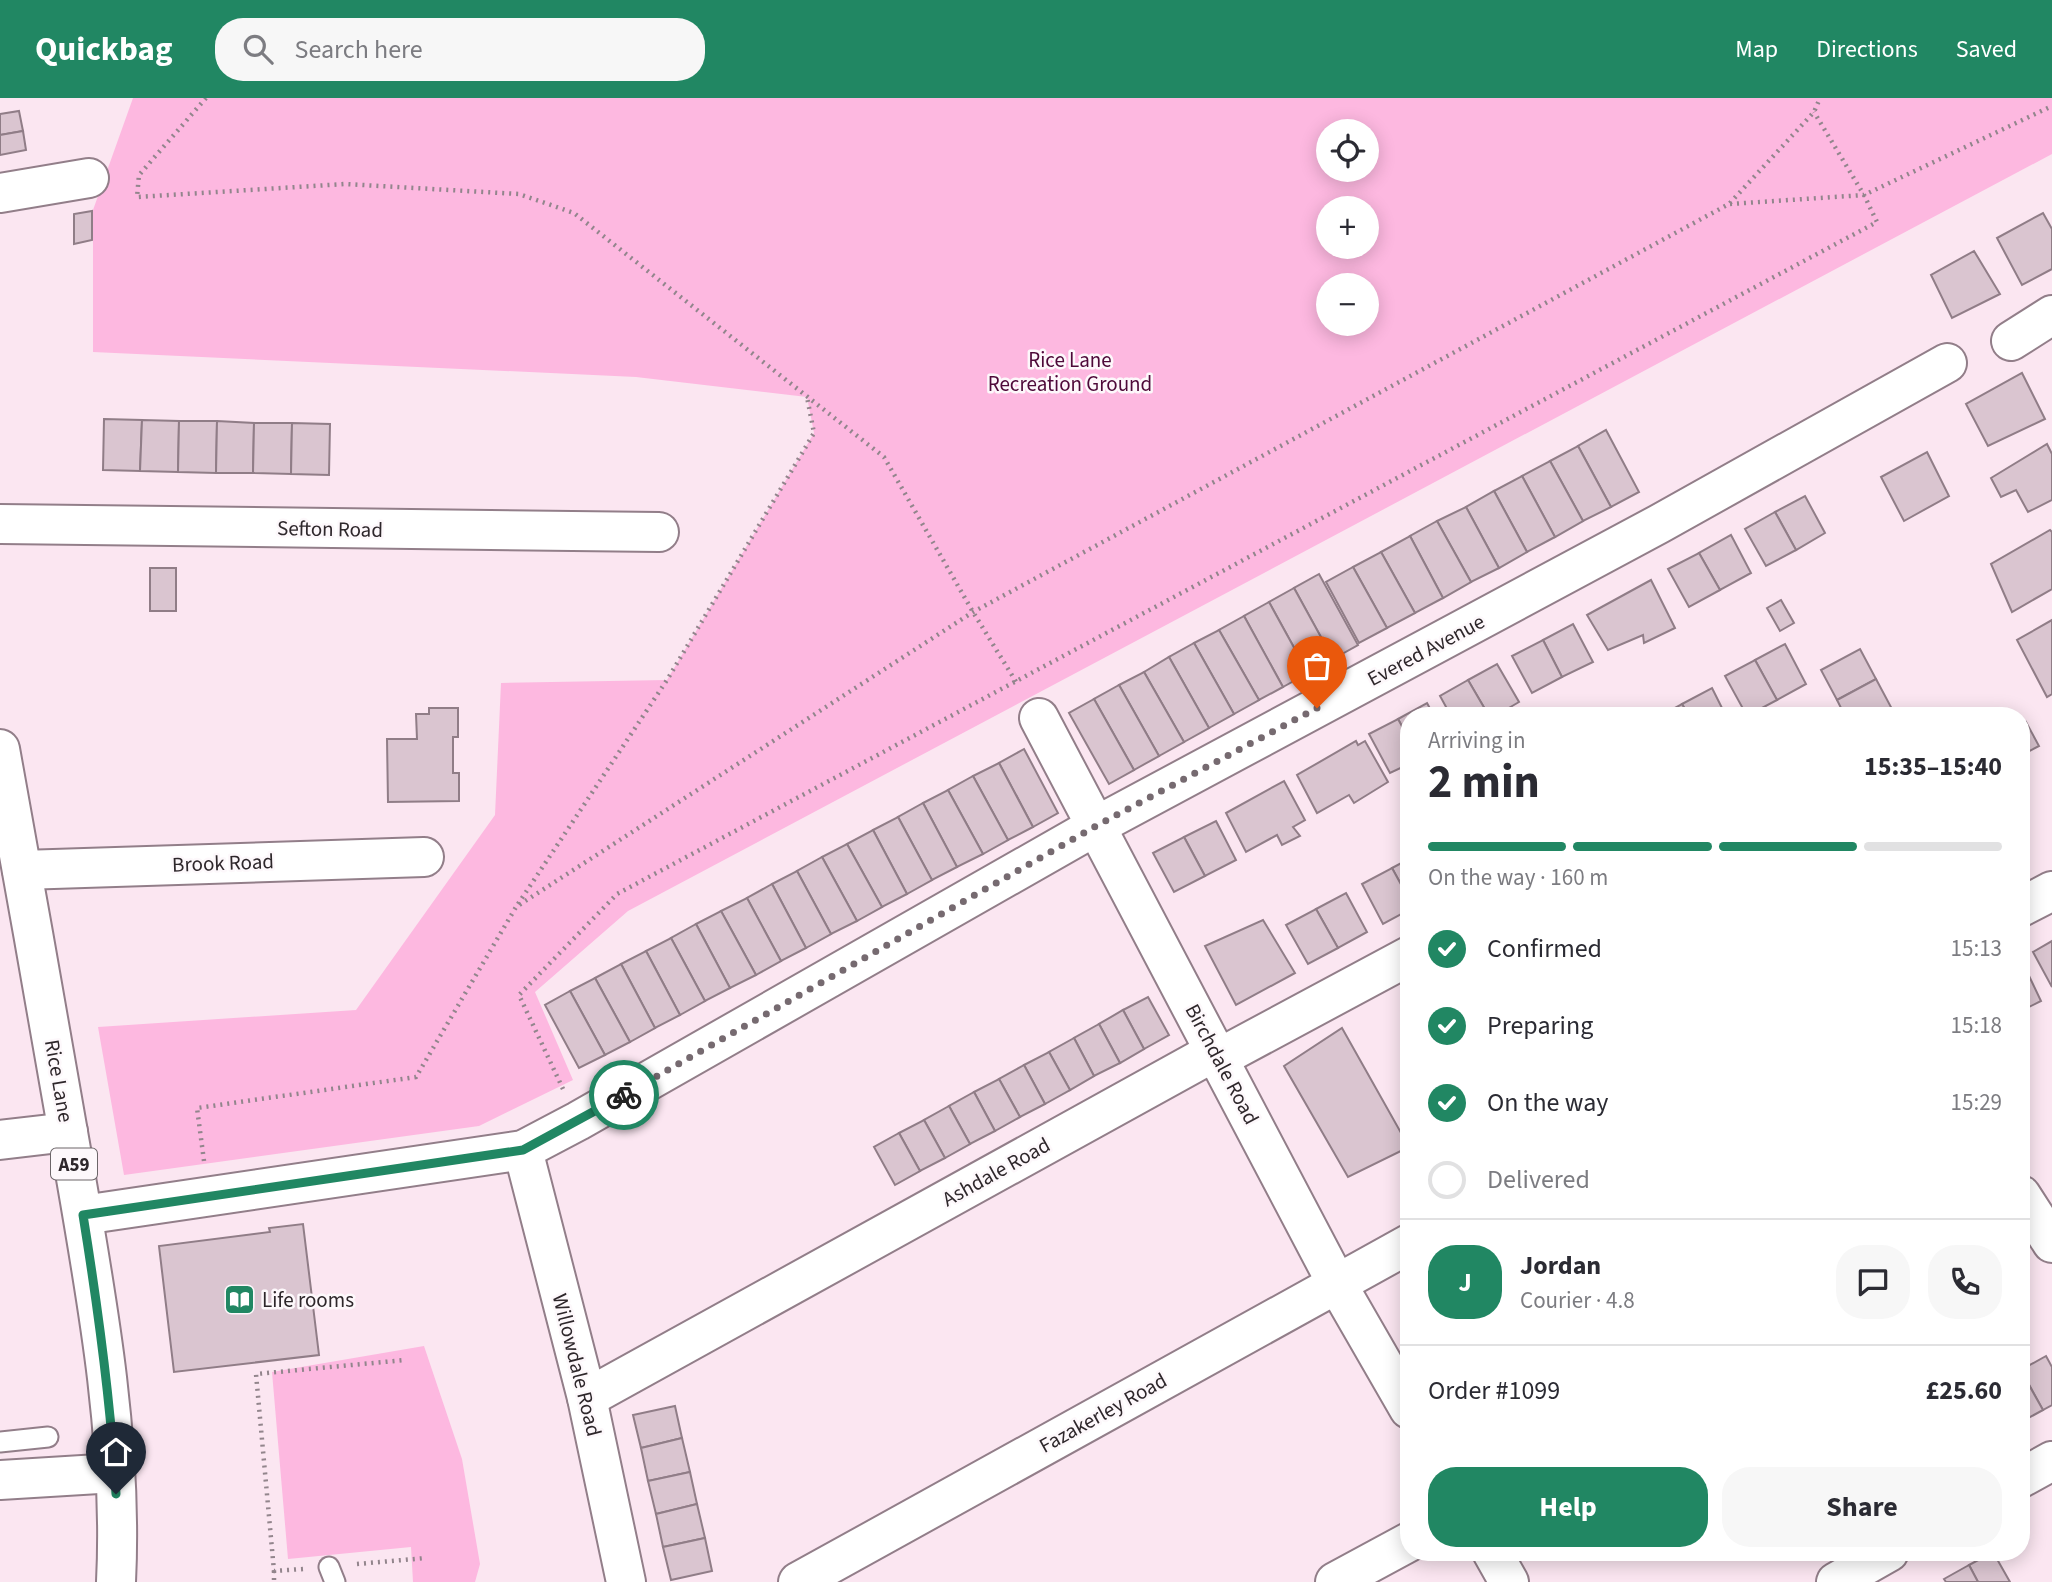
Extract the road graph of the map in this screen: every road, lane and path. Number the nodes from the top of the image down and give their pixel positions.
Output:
1 (206, 98) edge
2 (1820, 98) edge
3 (2052, 106) edge
4 (1814, 112) junction
5 (89, 177) dead end
6 (0, 193) edge
7 (1864, 195) junction
8 (1729, 204) junction
9 (2051, 320) edge
10 (2011, 341) dead end
11 (1947, 363) dead end
12 (807, 397) junction
13 (0, 524) edge
14 (659, 532) dead end
15 (973, 612) junction
16 (1017, 682) junction
17 (1039, 718) joint
18 (0, 749) edge
19 (5, 805) edge
20 (1096, 826) junction
21 (424, 857) dead end
22 (22, 870) junction
23 (2052, 891) edge
24 (2030, 902) edge
25 (516, 907) junction
26 (1400, 961) edge
27 (1219, 1058) junction
28 (578, 1121) junction
29 (68, 1132) junction
30 (0, 1140) edge
31 (523, 1150) junction
32 (208, 1197) junction
33 (2030, 1209) edge
34 (83, 1215) junction
35 (2052, 1243) edge
36 (1400, 1249) edge
37 (1337, 1284) junction
38 (405, 1360) dead end
39 (1400, 1393) edge
40 (587, 1398) junction
41 (48, 1437) dead end
42 (0, 1442) edge
43 (2052, 1461) edge
44 (2030, 1473) edge
45 (115, 1474) junction
46 (0, 1480) edge
47 (1400, 1547) edge
48 (426, 1558) dead end
49 (1497, 1561) edge
50 (1873, 1561) edge
51 (274, 1571) junction
52 (332, 1574) edge
53 (116, 1582) edge
54 (274, 1582) edge
55 (626, 1582) edge
56 (798, 1582) edge
57 (1335, 1582) edge
58 (1509, 1582) edge
59 (1836, 1582) edge

1 - 12 path
2 - 4 path
3 - 7 path
4 - 7 path
4 - 8 path
5 - 6 main road
7 - 8 path
7 - 16 path
8 - 15 path
9 - 10 main road
11 - 20 main road, Evered Avenue
12 - 15 path
12 - 25 path
13 - 14 main road, Sefton Road
15 - 16 path
15 - 25 path
16 - 17 path
16 - 28 path
17 - 20 main road, Birchdale Road
18 - 19 main road, Rice Lane / A59
19 - 22 main road, Rice Lane / A59
20 - 27 main road, Birchdale Road
20 - 28 main road, Evered Avenue
21 - 22 main road, Brook Road
22 - 29 main road, Rice Lane / A59
23 - 24 main road
25 - 32 path
26 - 27 main road, Ashdale Road
27 - 37 main road, Birchdale Road
27 - 40 main road, Ashdale Road
28 - 31 main road, Evered Avenue
29 - 30 main road
29 - 34 main road, Rice Lane / A59
31 - 32 main road, Evered Avenue
31 - 40 main road, Willowdale Road
32 - 34 main road, Evered Avenue
33 - 35 main road
34 - 45 main road, Rice Lane / A59
36 - 37 main road, Fazakerley Road
37 - 39 main road, Birchdale Road
37 - 56 main road, Fazakerley Road
38 - 51 path
40 - 55 main road, Willowdale Road
41 - 42 lane
43 - 44 main road
45 - 46 main road
45 - 53 main road, Rice Lane / A59
47 - 57 main road
48 - 52 path
49 - 58 main road
50 - 59 main road
51 - 52 path
51 - 54 path

